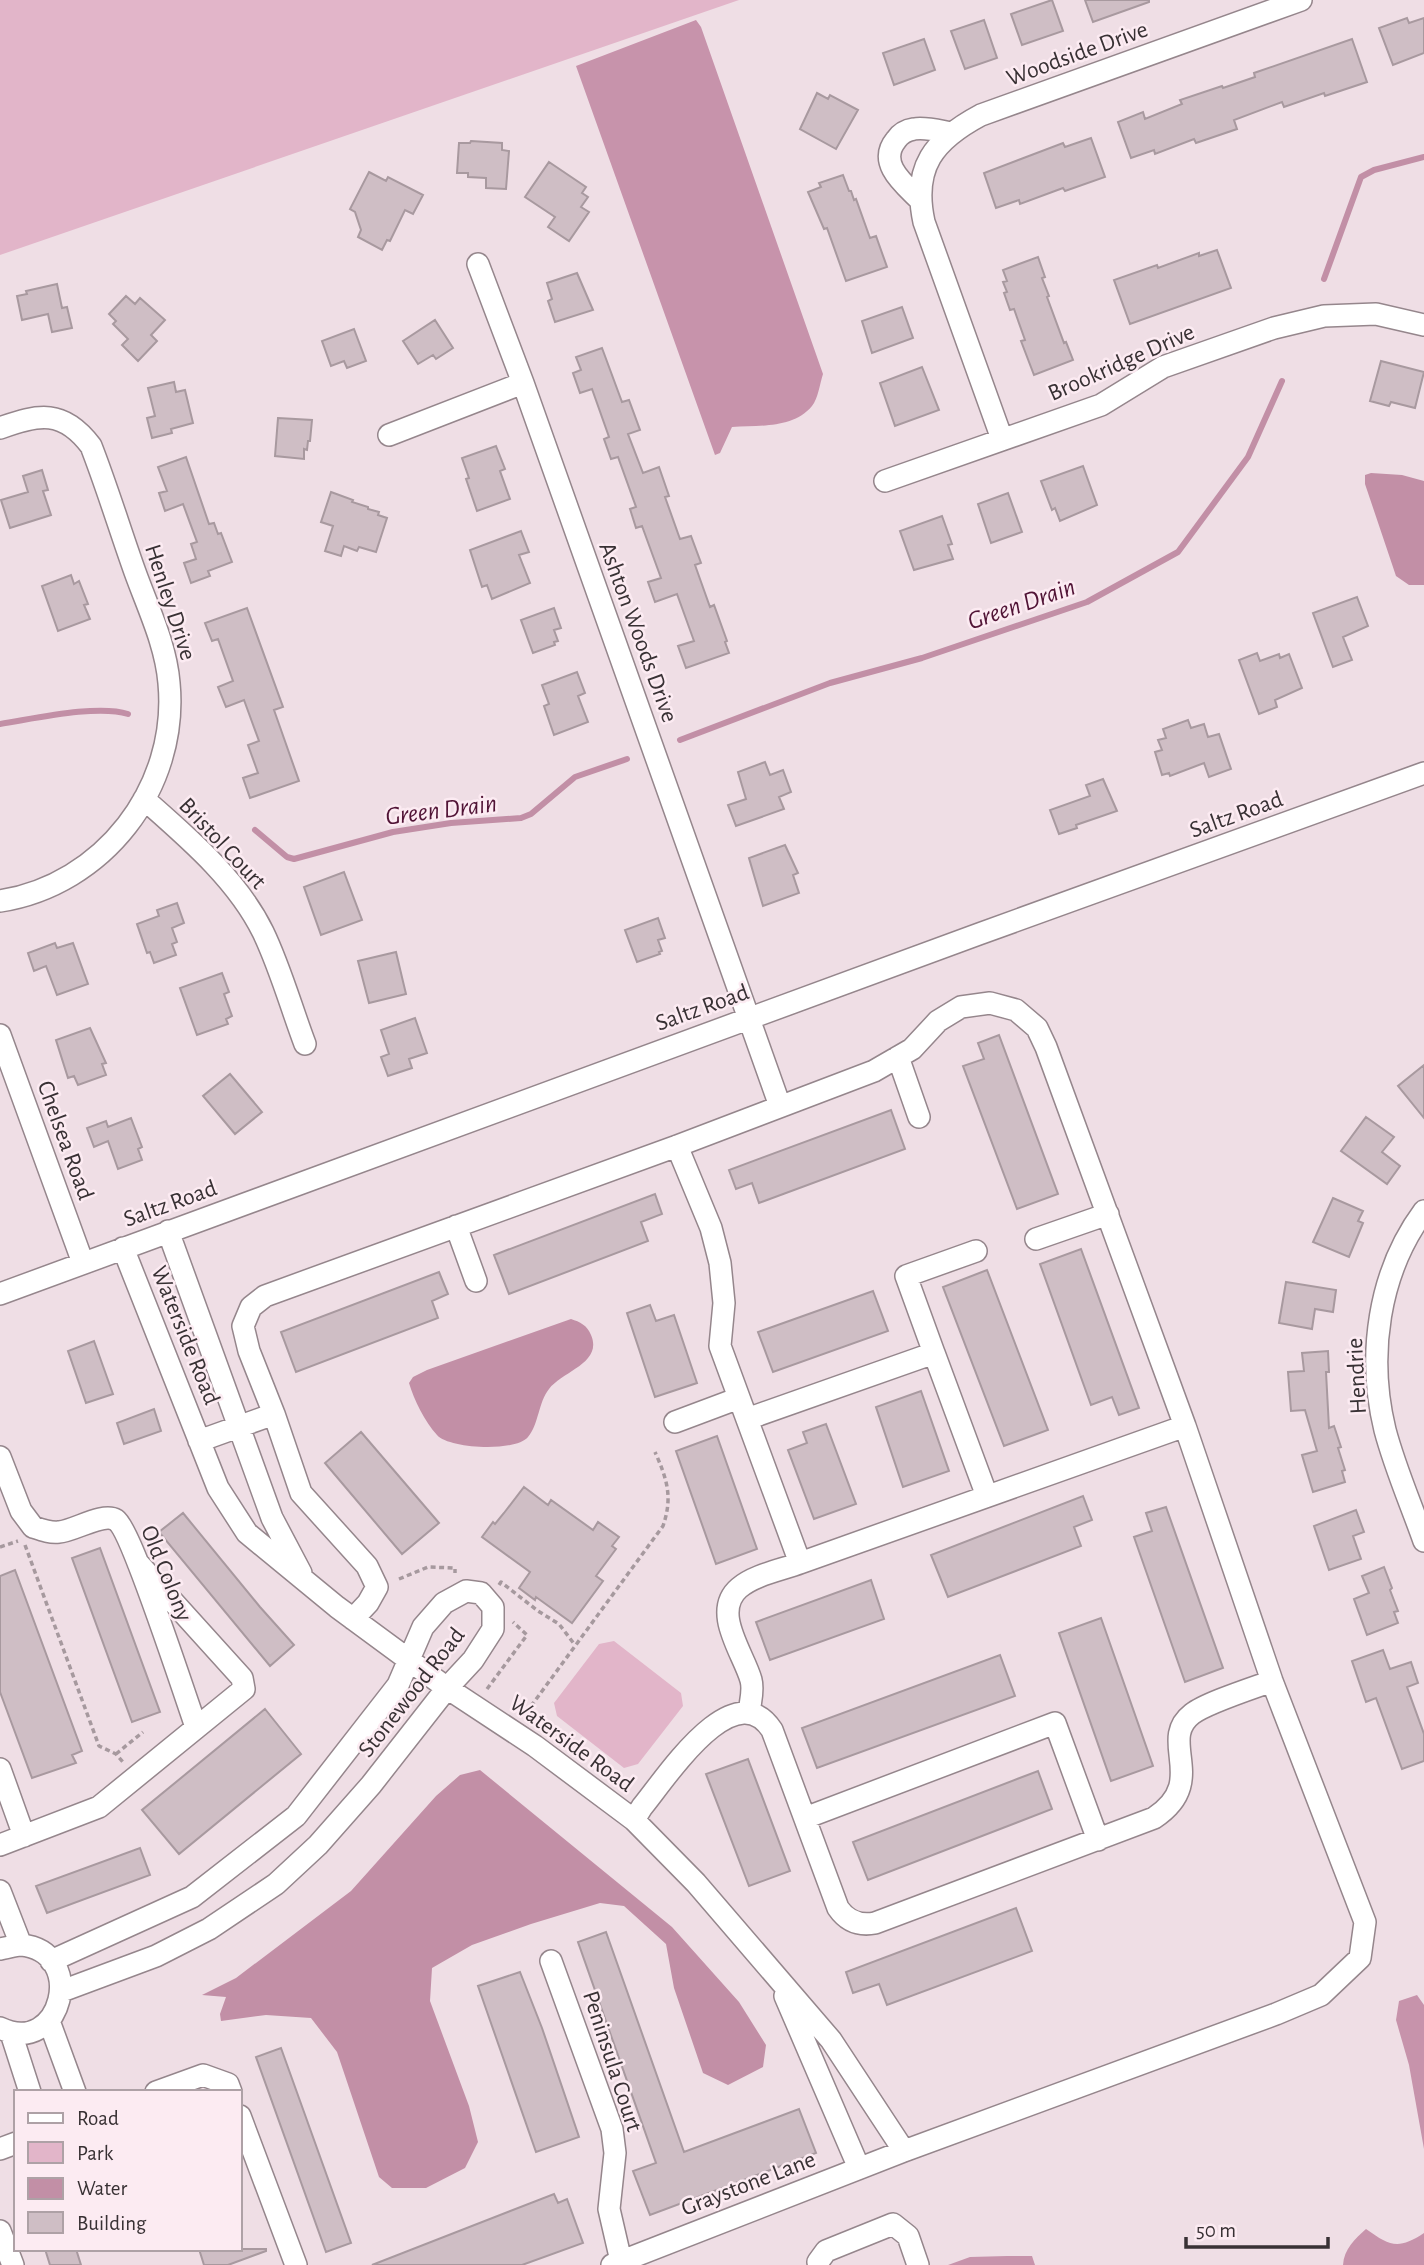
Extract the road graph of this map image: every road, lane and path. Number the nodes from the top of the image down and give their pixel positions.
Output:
1 (1301, 0) edge
2 (952, 133) junction
3 (919, 199) junction
4 (478, 264) dead end
5 (1424, 325) edge
6 (523, 383) junction
7 (0, 428) edge
8 (389, 435) dead end
9 (1002, 439) junction
10 (885, 481) dead end
11 (1424, 773) edge
12 (144, 799) junction
13 (0, 901) edge
14 (749, 1017) junction
15 (0, 1035) edge
16 (305, 1044) dead end
17 (898, 1057) junction
18 (780, 1107) junction
19 (919, 1117) dead end
20 (677, 1146) junction
21 (1424, 1211) edge
22 (1108, 1214) junction
23 (456, 1226) junction
24 (169, 1231) junction
25 (1036, 1239) dead end
26 (123, 1248) junction
27 (976, 1251) dead end
28 (83, 1263) junction
29 (476, 1281) dead end
30 (0, 1294) edge
31 (934, 1353) junction
32 (740, 1398) junction
33 (274, 1414) junction
34 (747, 1419) junction
35 (675, 1422) dead end
36 (1185, 1426) junction
37 (239, 1427) junction
38 (199, 1441) junction
39 (655, 1452) dead end
40 (0, 1457) edge
41 (987, 1496) junction
42 (29, 1536) junction
43 (1424, 1541) edge
44 (138, 1563) junction
45 (800, 1563) junction
46 (306, 1585) junction
47 (498, 1587) dead end
48 (353, 1619) junction
49 (575, 1646) junction
50 (410, 1659) junction
51 (1272, 1681) junction
52 (447, 1688) junction
53 (526, 1713) dead end
54 (749, 1713) junction
55 (196, 1727) junction
56 (143, 1732) dead end
57 (116, 1754) junction
58 (127, 1767) dead end
59 (0, 1769) edge
60 (805, 1818) junction
61 (634, 1820) junction
62 (24, 1836) junction
63 (1097, 1840) junction
64 (0, 1845) edge
65 (0, 1891) edge
66 (10, 1947) edge
67 (51, 1961) junction
68 (551, 1962) dead end
69 (777, 1978) junction
70 (62, 1991) junction
71 (49, 2021) junction
72 (5, 2030) edge
73 (229, 2088) edge
74 (29, 2090) edge
75 (74, 2090) edge
76 (162, 2090) edge
77 (242, 2121) edge
78 (904, 2151) junction
79 (859, 2168) junction
80 (0, 2231) edge
81 (616, 2263) edge
82 (13, 2265) edge
83 (296, 2265) edge
84 (819, 2265) edge
85 (919, 2265) edge

1 - 2 street, Woodside Drive
2 - 3 street, Woodside Drive
2 - 3 street, Woodside Drive
3 - 9 street, Woodside Drive
4 - 6 street, Ashton Woods Drive
5 - 9 street, Brookridge Drive
6 - 8 street
6 - 14 street, Ashton Woods Drive
7 - 12 street, Henley Drive
9 - 10 street, Brookridge Drive
11 - 14 street, Saltz Road
12 - 13 street, Henley Drive
12 - 16 street, Bristol Court
14 - 18 street, Ashton Woods Drive
14 - 24 street, Saltz Road
15 - 28 street, Chelsea Road
17 - 18 street, Graystone Lane
17 - 19 street
17 - 22 street, Graystone Lane
18 - 20 street, Graystone Lane
20 - 23 street, Graystone Lane
20 - 32 street
21 - 43 street, Hendrie
22 - 25 street
22 - 36 street, Graystone Lane
23 - 29 street
23 - 33 street, Graystone Lane
24 - 26 street, Saltz Road
24 - 37 street, Waterside Road
26 - 28 street, Saltz Road
26 - 38 street, Waterside Road
27 - 31 street
28 - 30 street, Saltz Road
31 - 34 street
31 - 41 street
32 - 34 street
32 - 35 street
33 - 37 street
33 - 48 street, Graystone Lane
34 - 45 street
36 - 41 street
36 - 51 street, Graystone Lane
37 - 38 street, Waterside Road
37 - 46 street, Waterside Road
38 - 46 street, Waterside Road
39 - 49 path
40 - 42 street
41 - 45 street
42 - 44 street, Old Colony
42 - 57 path
44 - 55 street, Old Colony
44 - 55 street
45 - 54 street
46 - 48 street, Waterside Road
47 - 49 path
48 - 50 street, Waterside Road
49 - 53 path
50 - 52 street, Waterside Road
50 - 52 street, Stonewood Road
50 - 67 street, Stonewood Road
51 - 63 street
51 - 78 street, Graystone Lane
52 - 61 street, Waterside Road
52 - 70 street, Stonewood Road
54 - 60 street
54 - 61 street
55 - 62 street
56 - 57 path
57 - 58 path
59 - 62 street
60 - 63 street
60 - 63 street
61 - 69 street, Waterside Road
62 - 64 street
65 - 66 street
66 - 67 street
67 - 70 street
68 - 81 street, Peninsula Court
69 - 78 street, Waterside Road
69 - 79 street, Waterside Road
70 - 71 street
71 - 72 street
71 - 75 street
72 - 74 street
73 - 76 street
77 - 83 street
78 - 79 street, Graystone Lane
79 - 81 street, Graystone Lane
80 - 82 street
84 - 85 street

